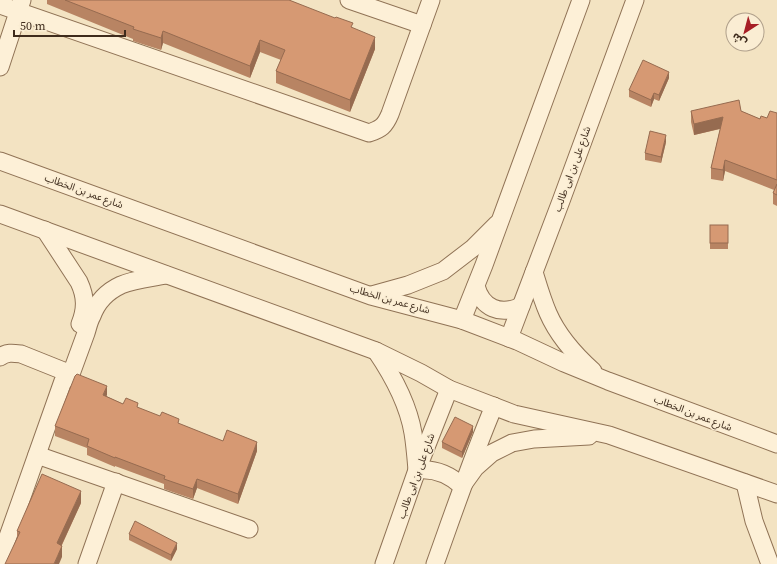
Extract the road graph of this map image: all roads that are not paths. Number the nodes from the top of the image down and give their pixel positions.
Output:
1 (349, 0) edge
2 (431, 0) edge
3 (581, 0) edge
4 (635, 0) edge
5 (0, 5) edge
6 (20, 6) edge
7 (422, 25) junction
8 (0, 67) edge
9 (0, 160) edge
10 (0, 214) edge
11 (500, 221) junction
12 (44, 230) junction
13 (534, 272) junction
14 (166, 275) junction
15 (476, 286) junction
16 (371, 296) junction
17 (521, 306) junction
18 (462, 320) junction
19 (84, 326) junction
20 (509, 338) junction
21 (376, 350) junction
22 (0, 357) edge
23 (66, 375) junction
24 (608, 381) junction
25 (449, 389) junction
26 (494, 406) junction
27 (609, 435) junction
28 (777, 444) edge
29 (37, 455) junction
30 (417, 470) junction
31 (116, 482) junction
32 (745, 483) junction
33 (462, 486) junction
34 (777, 494) edge
35 (249, 529) dead end
36 (5, 533) edge
37 (0, 559) edge
38 (87, 564) edge
39 (384, 564) edge
40 (435, 564) edge
41 (770, 564) edge

1 - 7 street
2 - 7 street
3 - 11 street
4 - 13 street, شارع على بن ابى طالب
5 - 6 street
6 - 7 street
6 - 8 street
9 - 16 street, شارع عمر بن الخطاب
10 - 12 street
11 - 15 street
11 - 16 street
12 - 14 street
12 - 19 street
13 - 17 street, شارع على بن ابى طالب
13 - 24 street
14 - 19 street
14 - 21 street
15 - 17 street
15 - 18 street
16 - 18 street, شارع عمر بن الخطاب
17 - 20 street, شارع على بن ابى طالب
18 - 20 street, شارع عمر بن الخطاب
19 - 23 street
20 - 24 street, شارع عمر بن الخطاب
21 - 25 street
21 - 30 street
22 - 23 street
23 - 29 street
24 - 28 street, شارع عمر بن الخطاب
25 - 26 street
25 - 30 street, شارع على بن ابى طالب
26 - 27 street
26 - 33 street
27 - 32 street
27 - 33 street
29 - 31 street
29 - 36 street
30 - 33 street
30 - 39 street, شارع على بن ابى طالب
31 - 35 street
31 - 38 street
32 - 34 street
32 - 41 street
33 - 40 street
36 - 37 street

